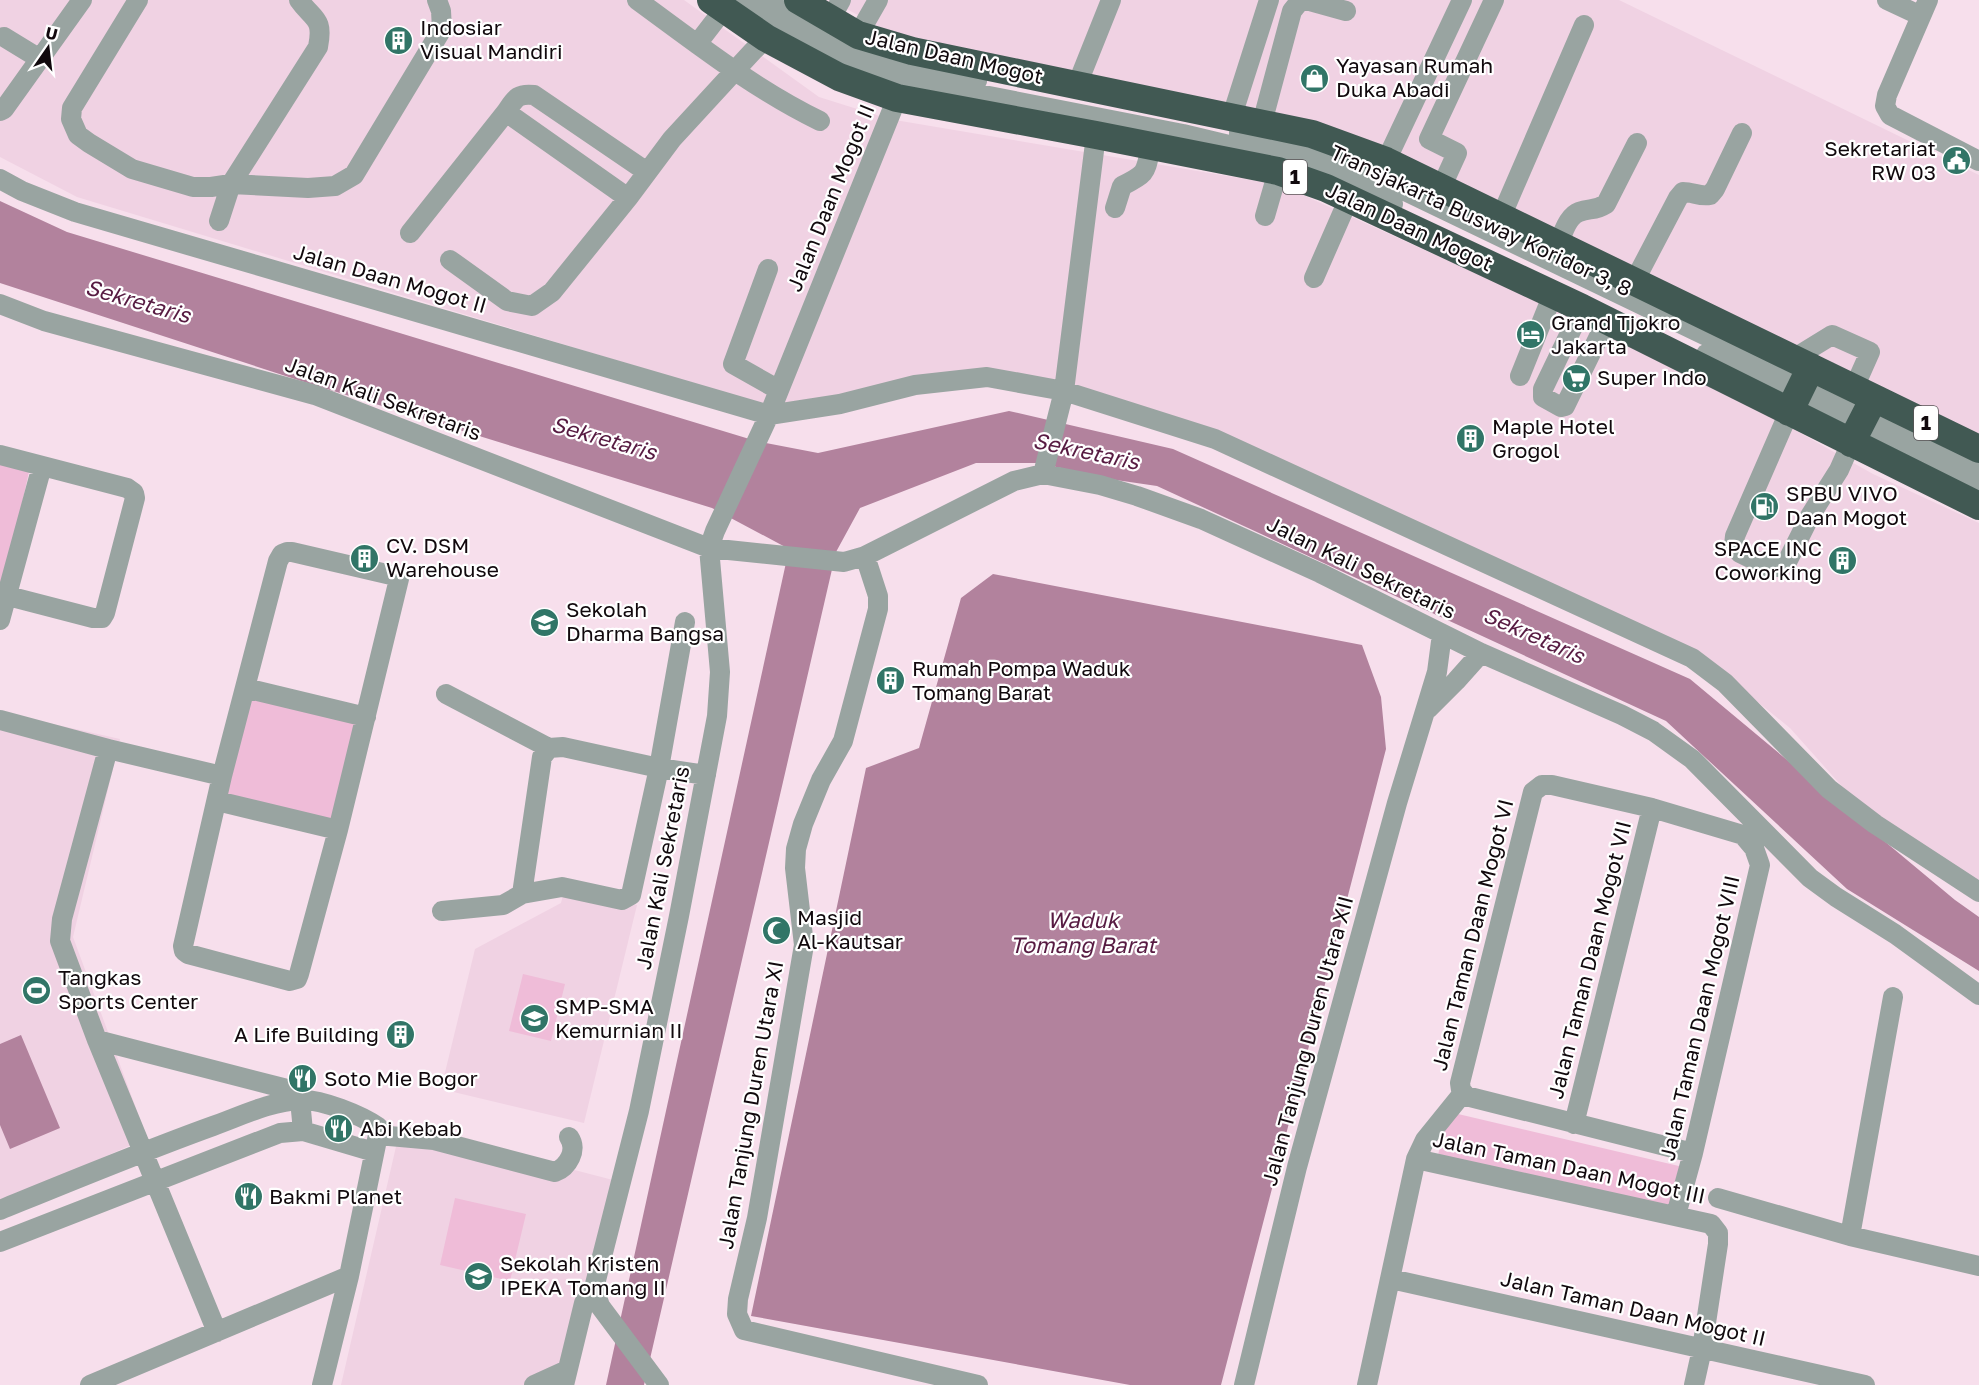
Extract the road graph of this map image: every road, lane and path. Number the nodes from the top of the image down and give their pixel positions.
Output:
1 (82, 0) edge
2 (138, 0) edge
3 (299, 0) edge
4 (437, 0) edge
5 (637, 0) edge
6 (763, 0) edge
7 (798, 0) edge
8 (878, 0) edge
9 (1111, 0) edge
10 (1269, 0) edge
11 (1462, 0) edge
12 (1494, 0) edge
13 (1887, 0) edge
14 (724, 3) edge
15 (1923, 8) edge
16 (836, 10) edge
17 (1346, 11) dead end
18 (1584, 25) dead end
19 (858, 35) junction
20 (4, 37) dead end
21 (766, 38) junction
22 (698, 44) junction
23 (40, 58) junction
24 (734, 71) junction
25 (1077, 85) junction
26 (897, 98) junction
27 (0, 111) edge
28 (506, 112) junction
29 (1232, 116) junction
30 (820, 121) dead end
31 (1262, 123) junction
32 (1742, 133) dead end
33 (1096, 135) junction
34 (1637, 143) dead end
35 (1151, 146) junction
36 (1386, 161) junction
37 (1979, 161) edge
38 (1278, 171) junction
39 (646, 172) junction
40 (0, 179) edge
41 (231, 184) junction
42 (1441, 188) junction
43 (628, 198) junction
44 (1348, 198) junction
45 (1115, 208) dead end
46 (1264, 216) dead end
47 (1501, 217) junction
48 (219, 221) dead end
49 (410, 233) dead end
50 (1559, 245) junction
51 (450, 260) dead end
52 (768, 269) dead end
53 (1314, 278) dead end
54 (1634, 282) junction
55 (1553, 294) junction
56 (0, 304) edge
57 (1520, 376) dead end
58 (1798, 384) junction
59 (779, 390) junction
60 (1064, 391) junction
61 (1861, 414) junction
62 (766, 422) junction
63 (1979, 449) edge
64 (0, 455) edge
65 (42, 466) junction
66 (1979, 467) edge
67 (1044, 473) junction
68 (1979, 486) edge
69 (1979, 506) edge
70 (712, 539) junction
71 (865, 556) junction
72 (3, 595) edge
73 (0, 620) edge
74 (685, 622) dead end
75 (1442, 634) junction
76 (1481, 653) junction
77 (244, 688) junction
78 (446, 694) dead end
79 (1426, 711) junction
80 (366, 717) junction
81 (0, 720) edge
82 (549, 748) junction
83 (108, 749) junction
84 (658, 768) junction
85 (706, 775) junction
86 (222, 776) junction
87 (217, 801) junction
88 (1652, 808) junction
89 (338, 830) junction
90 (1979, 892) edge
91 (522, 894) junction
92 (442, 911) dead end
93 (1979, 995) edge
94 (1893, 997) dead end
95 (97, 1040) junction
96 (1462, 1092) junction
97 (300, 1100) junction
98 (1574, 1124) junction
99 (303, 1131) junction
100 (569, 1137) dead end
101 (376, 1143) junction
102 (144, 1151) junction
103 (1693, 1153) junction
104 (1416, 1159) junction
105 (156, 1180) junction
106 (1718, 1198) dead end
107 (0, 1210) edge
108 (1676, 1215) junction
109 (1850, 1236) junction
110 (0, 1242) edge
111 (1979, 1266) edge
112 (349, 1276) junction
113 (1390, 1279) junction
114 (597, 1297) junction
115 (217, 1332) junction
116 (1702, 1349) junction
117 (565, 1377) edge
118 (90, 1385) edge
119 (322, 1385) edge
120 (534, 1385) edge
121 (659, 1385) edge
122 (978, 1385) edge
123 (1244, 1385) edge
124 (1367, 1385) edge
125 (1694, 1385) edge
126 (1865, 1385) edge

1 - 23 street
2 - 41 street
3 - 41 street
4 - 41 street
5 - 22 street
6 - 58 street, Transjakarta Busway Koridor 3, 8
7 - 16 highway, Jalan Daan Mogot / 1
8 - 19 street
9 - 25 street
10 - 29 street
11 - 36 street
12 - 42 street
13 - 15 street
14 - 21 highway, Jalan Daan Mogot / 1
14 - 22 street
14 - 58 street, Transjakarta Busway Koridor 3, 8
15 - 37 street
16 - 19 highway, Jalan Daan Mogot / 1
17 - 31 street
18 - 47 street
19 - 25 highway, Jalan Daan Mogot / 1
20 - 23 street
21 - 24 street
21 - 26 highway, Jalan Daan Mogot / 1
22 - 24 street
23 - 27 street
24 - 30 street
24 - 39 street
25 - 29 highway, Jalan Daan Mogot / 1
26 - 33 highway, Jalan Daan Mogot / 1
26 - 59 street, Jalan Daan Mogot II
28 - 39 street
28 - 43 street
28 - 49 street
29 - 31 highway, Jalan Daan Mogot / 1
31 - 36 highway, Jalan Daan Mogot / 1
32 - 54 street
33 - 35 highway, Jalan Daan Mogot / 1
33 - 60 street
34 - 50 street
35 - 38 highway, Jalan Daan Mogot / 1
35 - 45 street
36 - 42 highway, Jalan Daan Mogot / 1
38 - 44 highway, Jalan Daan Mogot / 1
38 - 46 street
39 - 43 street
40 - 62 street, Jalan Daan Mogot II
41 - 48 street
42 - 47 highway, Jalan Daan Mogot / 1
43 - 51 street
44 - 53 street
44 - 55 highway, Jalan Daan Mogot / 1
47 - 50 highway, Jalan Daan Mogot / 1
50 - 54 highway, Jalan Daan Mogot / 1
52 - 59 street
54 - 58 highway, Jalan Daan Mogot / 1
55 - 57 street
55 - 58 highway, Jalan Daan Mogot / 1
56 - 70 street, Jalan Kali Sekretaris
58 - 61 highway, Jalan Daan Mogot / 1
58 - 61 highway, Jalan Daan Mogot / 1
58 - 61 street
58 - 61 street
59 - 62 street, Jalan Daan Mogot II
60 - 62 street
60 - 67 street
60 - 90 street
61 - 63 highway, Jalan Daan Mogot / 1
61 - 66 street
61 - 68 street
61 - 69 highway, Jalan Daan Mogot / 1
62 - 70 street, Jalan Daan Mogot II
64 - 65 street
65 - 72 street
65 - 72 street
67 - 71 street, Jalan Kali Sekretaris
67 - 75 street, Jalan Kali Sekretaris
70 - 71 street, Jalan Kali Sekretaris
70 - 85 street, Jalan Kali Sekretaris
71 - 122 street, Jalan Tanjung Duren Utara XI
72 - 73 street
74 - 84 street
75 - 76 street, Jalan Kali Sekretaris
75 - 79 street, Jalan Tanjung Duren Utara XII
76 - 79 street, Jalan Tanjung Duren Utara XII
76 - 93 street, Jalan Kali Sekretaris
77 - 80 street
77 - 80 street
77 - 86 street
78 - 82 street
79 - 123 street, Jalan Tanjung Duren Utara XII
80 - 89 street
81 - 83 street
82 - 84 street
82 - 91 street
83 - 86 street
83 - 95 street
84 - 85 street
84 - 91 street
85 - 114 street, Jalan Kali Sekretaris
86 - 87 street
87 - 89 street
87 - 89 street
88 - 96 street, Jalan Taman Daan Mogot VI
88 - 98 street, Jalan Taman Daan Mogot VII
88 - 103 street, Jalan Taman Daan Mogot VIII
91 - 92 street
94 - 109 street
95 - 97 street
95 - 102 street
96 - 98 street
96 - 104 street
97 - 99 street
97 - 101 street
97 - 102 street
98 - 103 street
99 - 101 street
99 - 105 street
100 - 101 street
101 - 112 street
102 - 105 street
102 - 107 street
103 - 108 street, Jalan Taman Daan Mogot VIII
104 - 108 street, Jalan Taman Daan Mogot III
104 - 113 street
105 - 110 street
105 - 115 street
106 - 109 street, Jalan Taman Daan Mogot III
108 - 116 street, Jalan Taman Daan Mogot III
109 - 111 street, Jalan Taman Daan Mogot III
112 - 115 street
112 - 119 street
113 - 116 street, Jalan Taman Daan Mogot II
113 - 124 street
114 - 117 street, Jalan Kali Sekretaris
114 - 121 street
115 - 118 street
116 - 125 street
116 - 126 street, Jalan Taman Daan Mogot II
117 - 120 street

